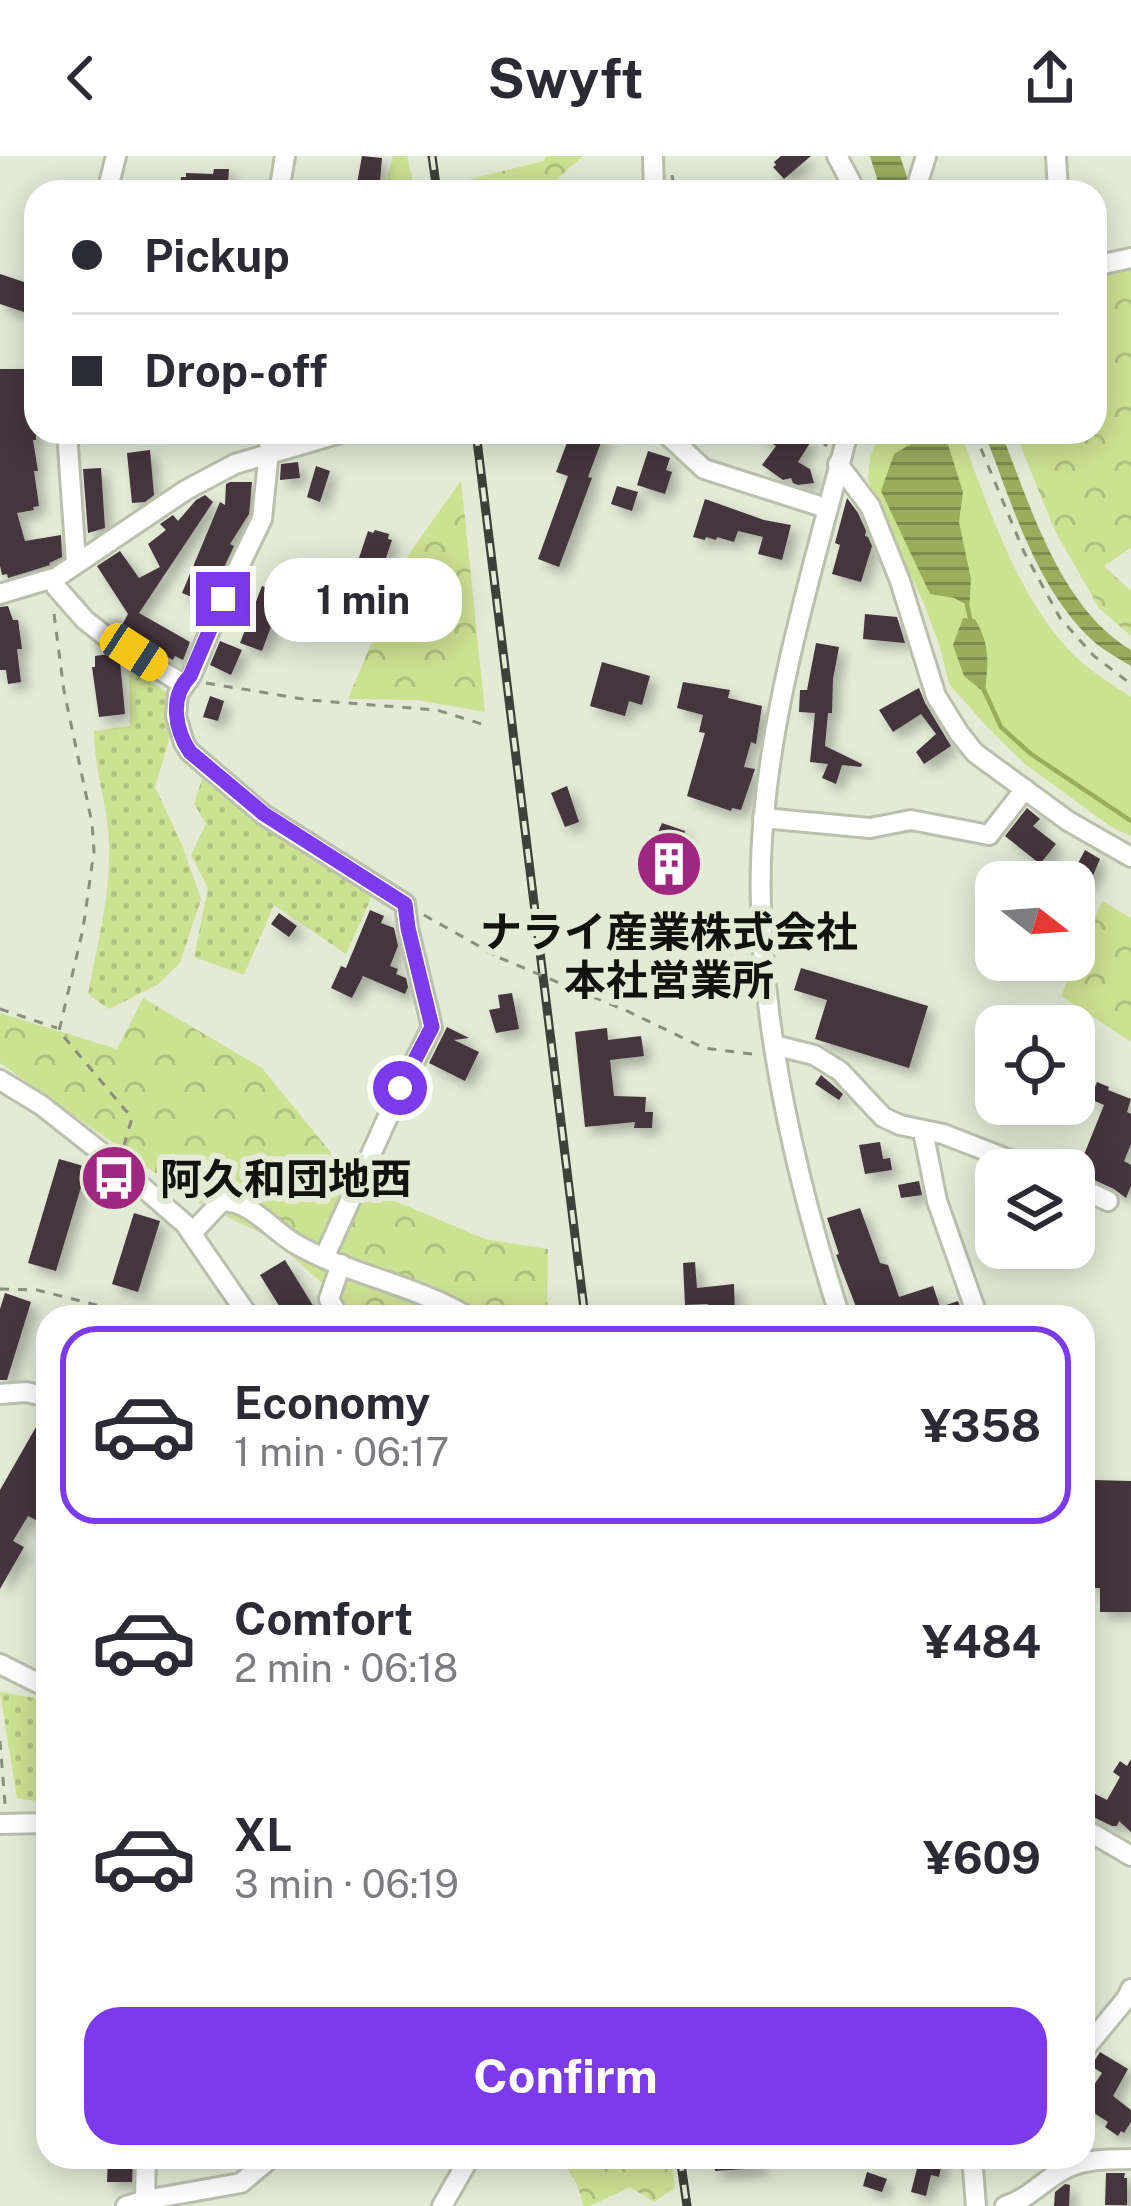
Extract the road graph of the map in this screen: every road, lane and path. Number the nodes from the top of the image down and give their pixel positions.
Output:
1 (68, 444) edge
2 (269, 444) edge
3 (304, 444) edge
4 (677, 444) edge
5 (979, 444) edge
6 (846, 446) edge
7 (268, 455) junction
8 (826, 508) junction
9 (76, 562) junction
10 (56, 587) joint
11 (0, 594) edge
12 (183, 683) junction
13 (1131, 684) edge
14 (488, 726) dead end
15 (1025, 789) junction
16 (763, 818) junction
17 (1131, 857) edge
18 (405, 904) junction
19 (0, 1009) edge
20 (59, 1028) junction
21 (774, 1050) junction
22 (0, 1080) edge
23 (923, 1131) junction
24 (982, 1149) edge
25 (116, 1164) junction
26 (1095, 1195) edge
27 (1108, 1201) dead end
28 (192, 1233) junction
29 (332, 1261) junction
30 (0, 1288) edge
31 (96, 1305) edge
32 (241, 1305) edge
33 (332, 1305) edge
34 (449, 1305) edge
35 (836, 1305) edge
36 (974, 1305) edge
37 (0, 1394) edge
38 (36, 1394) edge
39 (0, 1664) edge
40 (36, 1682) edge
41 (0, 1741) edge
42 (6, 1818) edge
43 (36, 1822) edge
44 (1095, 1835) edge
45 (1131, 1856) edge
46 (1131, 1989) edge
47 (1095, 2036) edge
48 (1131, 2159) edge
49 (1095, 2161) edge
50 (143, 2169) edge
51 (258, 2169) edge
52 (463, 2169) edge
53 (978, 2169) edge
54 (1065, 2169) edge
55 (135, 2203) edge
56 (442, 2206) edge
57 (976, 2206) edge
58 (1005, 2206) edge

1 - 9 street
2 - 7 street
3 - 7 street
4 - 8 street
5 - 13 path
6 - 8 street
6 - 15 street
7 - 9 street
7 - 12 street
8 - 16 street
9 - 11 street
10 - 12 street
10 - 20 path
12 - 14 path
12 - 18 street
15 - 16 street
15 - 17 street
16 - 21 street
18 - 21 path, bridge
18 - 29 street
19 - 20 path
20 - 25 path
21 - 23 street
21 - 35 street
22 - 25 street
23 - 24 street
23 - 36 street
25 - 28 street
26 - 27 street
28 - 29 street
28 - 32 street
29 - 33 street
29 - 34 street
30 - 31 path
37 - 38 street
39 - 40 street
41 - 42 path
42 - 43 street
44 - 45 street
46 - 47 street
48 - 49 street
50 - 55 street
51 - 55 street
52 - 56 street
53 - 57 street
54 - 58 street

